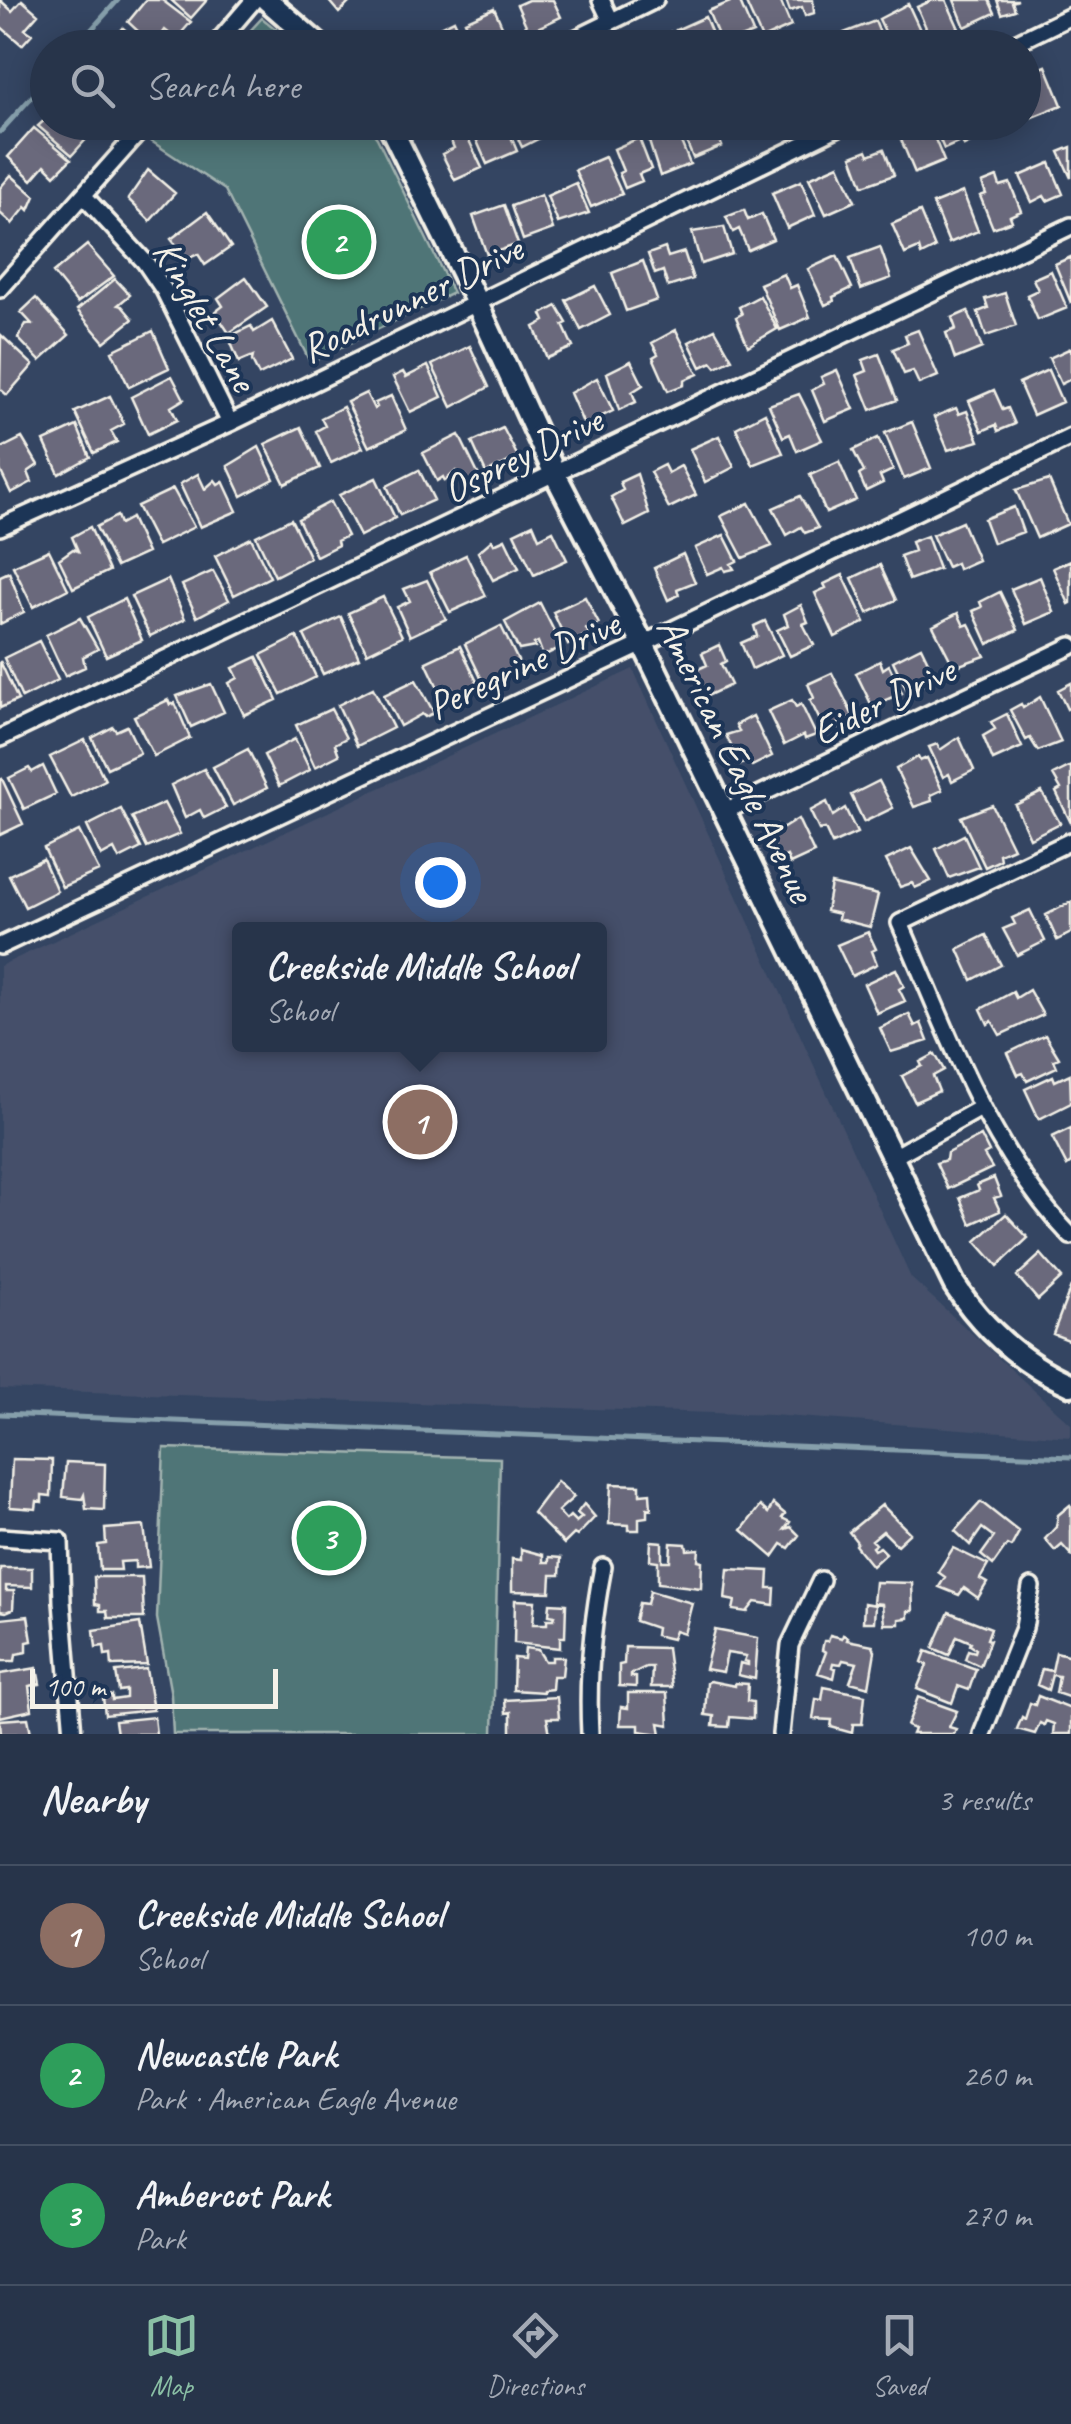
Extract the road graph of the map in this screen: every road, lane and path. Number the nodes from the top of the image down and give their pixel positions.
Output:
1 (254, 0) edge
2 (268, 0) edge
3 (601, 0) edge
4 (655, 0) edge
5 (1071, 16) edge
6 (611, 20) junction
7 (228, 30) edge
8 (302, 30) edge
9 (592, 30) edge
10 (1041, 31) edge
11 (132, 140) edge
12 (403, 140) edge
13 (812, 140) edge
14 (84, 196) junction
15 (1071, 226) edge
16 (0, 288) edge
17 (476, 302) junction
18 (230, 423) junction
19 (1071, 437) edge
20 (556, 474) junction
21 (0, 528) edge
22 (643, 644) junction
23 (1071, 646) edge
24 (0, 738) edge
25 (723, 812) junction
26 (1071, 841) edge
27 (0, 946) edge
28 (982, 1108) junction
29 (892, 1157) junction
30 (1071, 1236) edge
31 (1071, 1384) edge
32 (0, 1537) edge
33 (603, 1567) dead end
34 (821, 1580) dead end
35 (1031, 1587) dead end
36 (73, 1734) edge
37 (590, 1734) edge
38 (781, 1734) edge
39 (982, 1734) edge

1 - 7 street
2 - 8 street
3 - 6 street
4 - 6 street
5 - 10 street
6 - 9 street
11 - 14 street
12 - 17 street, American Eagle Avenue
13 - 17 street, Roadrunner Drive
14 - 16 street
14 - 18 street, Kinglet Lane
15 - 20 street, Osprey Drive
17 - 18 street, Roadrunner Drive
17 - 20 street, American Eagle Avenue
18 - 21 street, Roadrunner Drive
19 - 22 street, Peregrine Drive
20 - 22 street, American Eagle Avenue
20 - 24 street, Osprey Drive
22 - 25 street, American Eagle Avenue
22 - 27 street, Peregrine Drive
23 - 25 street, Eider Drive
25 - 29 street, American Eagle Avenue
26 - 28 street
28 - 29 street
28 - 30 street
29 - 31 street, American Eagle Avenue
32 - 36 street
33 - 37 street
34 - 38 street
35 - 39 street

